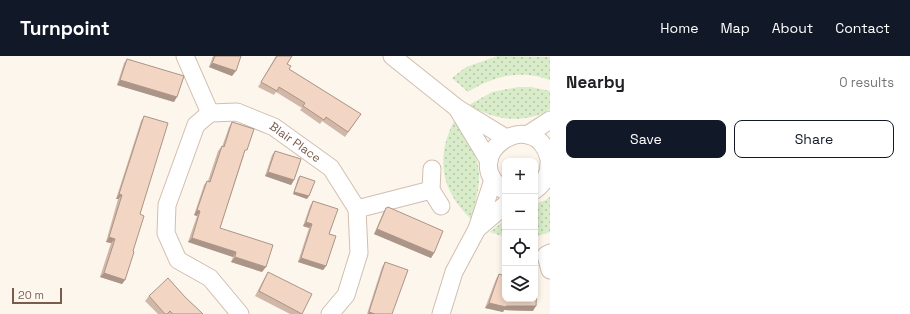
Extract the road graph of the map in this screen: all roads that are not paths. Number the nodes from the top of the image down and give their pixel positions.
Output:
1 (184, 56) edge
2 (392, 56) edge
3 (457, 108) junction
4 (210, 113) junction
5 (550, 120) edge
6 (527, 135) junction
7 (506, 138) junction
8 (549, 151) edge
9 (489, 161) junction
10 (432, 169) dead end
11 (499, 185) edge
12 (538, 187) edge
13 (431, 190) junction
14 (441, 206) dead end
15 (502, 207) edge
16 (357, 209) junction
17 (477, 229) junction
18 (240, 314) edge
19 (330, 314) edge
20 (441, 314) edge

1 - 4 street
2 - 3 street
3 - 7 street
3 - 9 street
4 - 16 street, Blair Place
4 - 18 street
5 - 6 street
6 - 7 street
6 - 8 street
7 - 9 street
8 - 12 street
9 - 11 street
10 - 13 street
11 - 17 street
13 - 14 street
13 - 16 street
15 - 17 street
16 - 19 street, Blair Place
17 - 20 street

